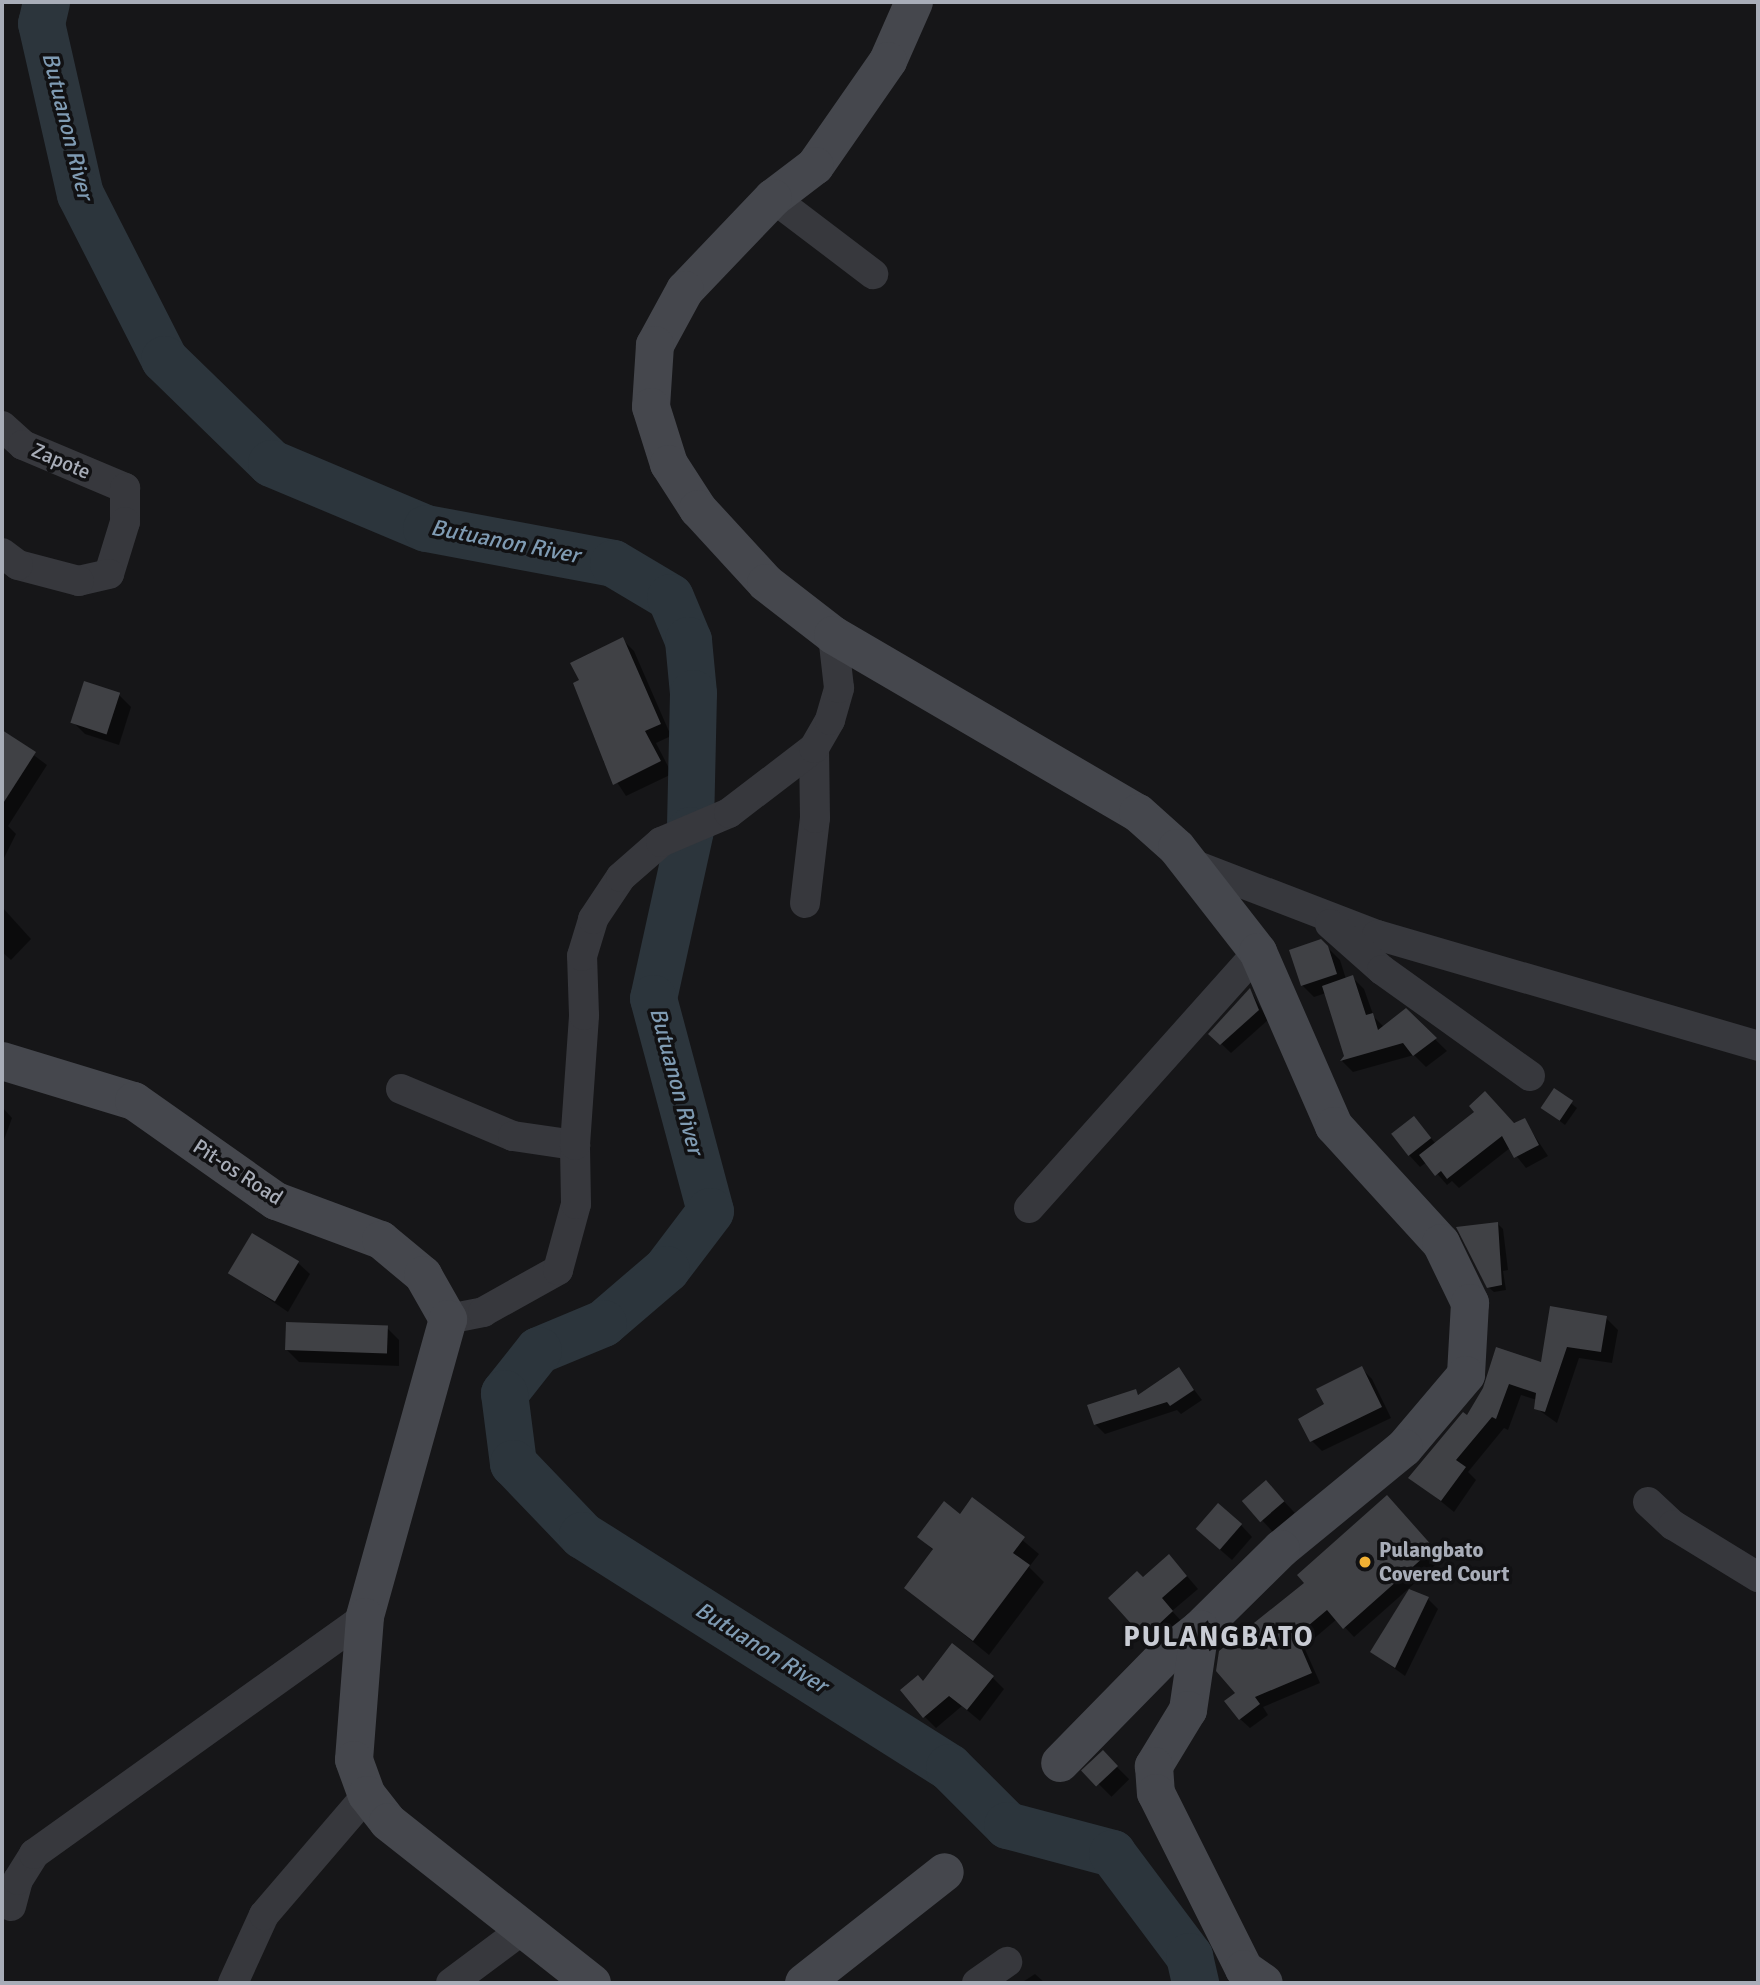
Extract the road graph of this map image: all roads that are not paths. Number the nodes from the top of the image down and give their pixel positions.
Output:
1 (914, 2) edge
2 (774, 198) junction
3 (873, 274) dead end
4 (2, 426) edge
5 (2, 553) edge
6 (833, 635) junction
7 (814, 748) junction
8 (1192, 864) junction
9 (805, 903) dead end
10 (1318, 912) junction
11 (1258, 952) junction
12 (1758, 1046) edge
13 (2, 1061) edge
14 (1530, 1076) dead end
15 (401, 1089) dead end
16 (575, 1145) junction
17 (1029, 1208) dead end
18 (448, 1319) junction
19 (1648, 1502) dead end
20 (1758, 1577) edge
21 (365, 1617) junction
22 (1200, 1629) junction
23 (1060, 1763) dead end
24 (367, 1795) junction
25 (945, 1872) dead end
26 (11, 1906) dead end
27 (522, 1930) junction
28 (1007, 1962) dead end
29 (233, 1983) edge
30 (451, 1983) edge
31 (592, 1983) edge
32 (804, 1983) edge
33 (977, 1983) edge
34 (1264, 1983) edge

1 - 2 street
2 - 3 street
2 - 6 street
4 - 5 street, Zapote
6 - 7 street
6 - 8 street
7 - 9 street
7 - 16 street
8 - 10 street
8 - 11 street
10 - 12 street
10 - 14 street
11 - 17 street
11 - 22 street
13 - 18 street, Pit-os Road
15 - 16 street
16 - 18 street
18 - 21 street
19 - 20 street
21 - 24 street
21 - 26 street
22 - 23 street
22 - 34 street
24 - 27 street
24 - 29 street
25 - 32 street
27 - 30 street
27 - 31 street
28 - 33 street

